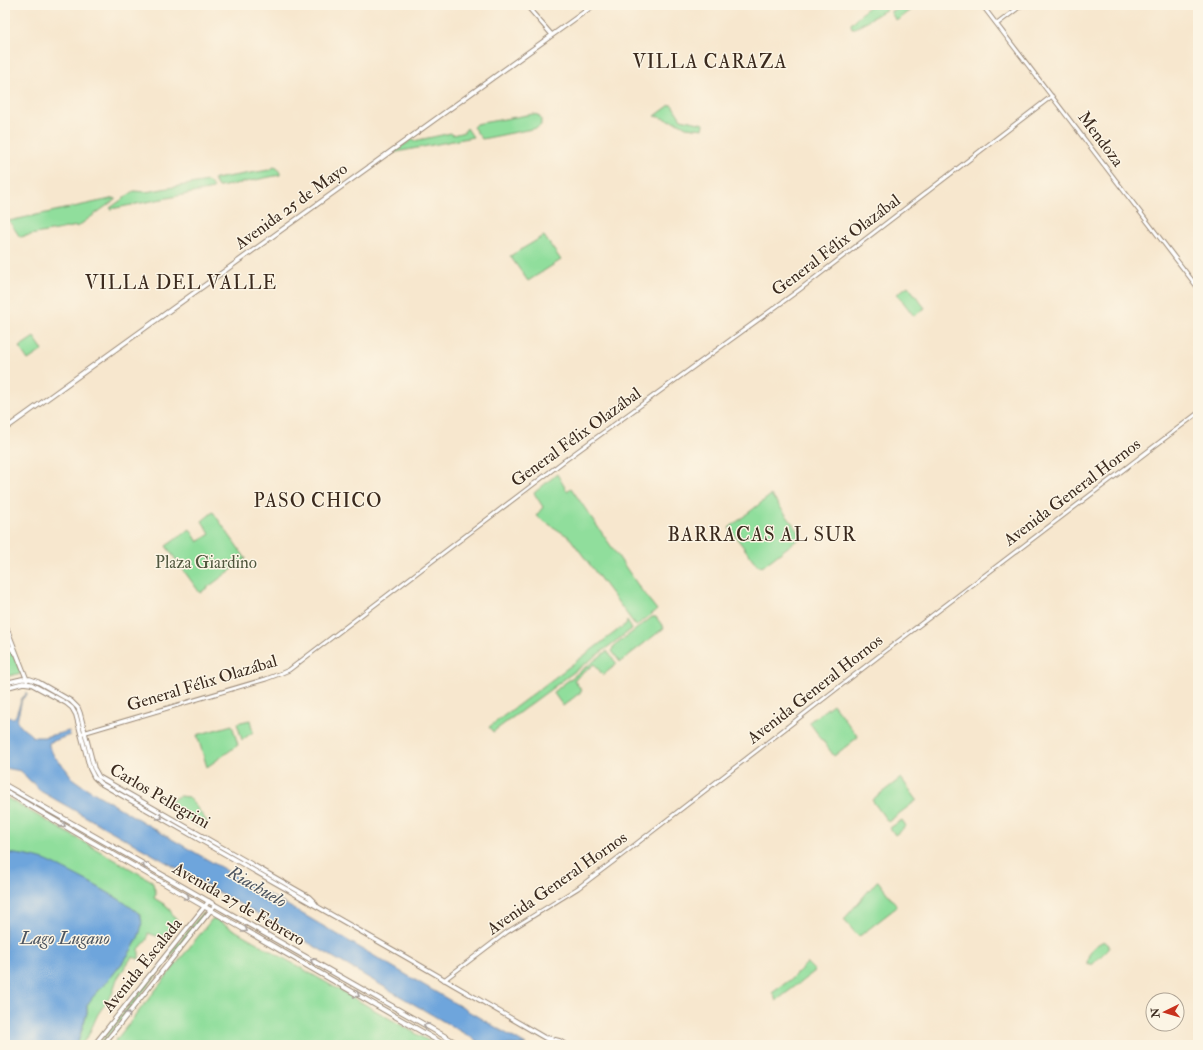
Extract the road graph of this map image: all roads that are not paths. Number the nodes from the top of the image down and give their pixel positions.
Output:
1 (526, 5) edge
2 (594, 5) edge
3 (982, 5) edge
4 (1022, 5) edge
5 (997, 24) junction
6 (552, 35) junction
7 (1052, 96) junction
8 (1198, 288) edge
9 (1198, 413) edge
10 (5, 429) edge
11 (5, 624) edge
12 (5, 641) edge
13 (18, 657) junction
14 (27, 681) junction
15 (5, 683) edge
16 (5, 688) edge
17 (83, 733) junction
18 (5, 785) edge
19 (5, 791) edge
20 (209, 901) junction
21 (215, 905) junction
22 (205, 907) junction
23 (211, 910) junction
24 (444, 980) junction
25 (543, 1037) junction
26 (94, 1045) edge
27 (103, 1045) edge
28 (445, 1045) edge
29 (460, 1045) edge
30 (557, 1045) edge
31 (566, 1045) edge

1 - 6 street
2 - 6 main road, Avenida 25 de Mayo
3 - 5 street, Mendoza
4 - 5 street
5 - 7 street, Mendoza
6 - 10 main road, Avenida 25 de Mayo
7 - 8 street, Mendoza
7 - 17 street, General Félix Olazábal
9 - 24 street, Avenida General Hornos
11 - 13 main road
12 - 13 main road
13 - 14 main road
14 - 15 main road
14 - 16 main road
14 - 17 main road, Carlos Pellegrini
17 - 24 main road, Carlos Pellegrini
20 -> 18 main road, Avenida 27 de Febrero
19 -> 22 main road, Avenida 27 de Febrero
20 - 21 main road, Avenida 27 de Febrero
20 - 22 main road, Avenida Escalada
21 - 23 main road, Avenida Escalada
29 -> 21 main road, Avenida 27 de Febrero
22 - 23 main road, Avenida 27 de Febrero
22 - 26 main road, Avenida Escalada
27 -> 23 main road, Avenida Escalada
23 -> 28 main road, Avenida 27 de Febrero
24 - 25 main road, Carlos Pellegrini
25 - 30 main road
25 - 31 main road

